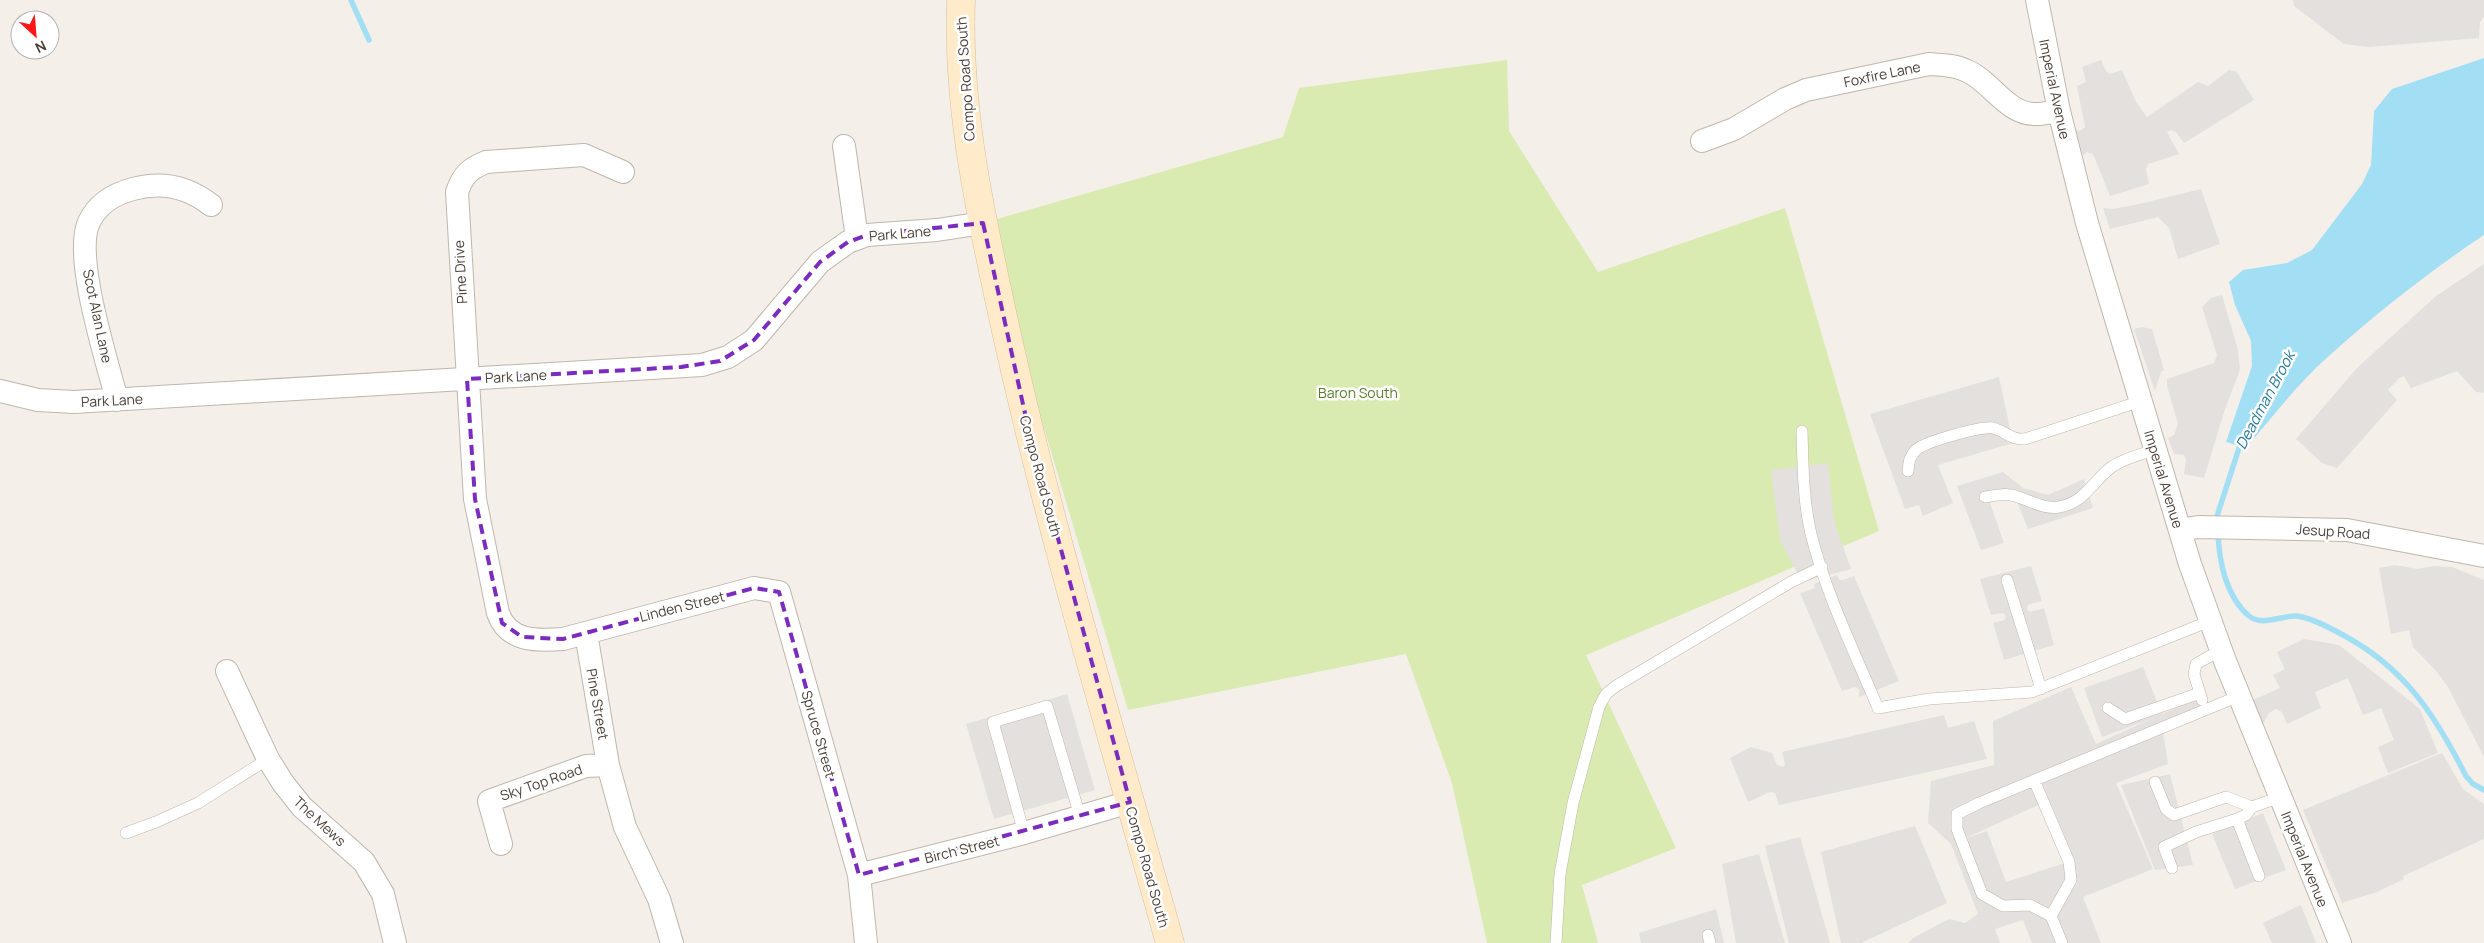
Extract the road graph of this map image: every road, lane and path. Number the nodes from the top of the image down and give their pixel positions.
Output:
1 (961, 0) edge
2 (2037, 0) edge
3 (2059, 111) junction
4 (1702, 141) dead end
5 (844, 146) dead end
6 (624, 172) dead end
7 (212, 205) dead end
8 (983, 222) junction
9 (857, 238) junction
10 (467, 379) junction
11 (0, 391) edge
12 (117, 400) junction
13 (2140, 401) junction
14 (1802, 431) dead end
15 (2155, 450) junction
16 (1908, 471) dead end
17 (1985, 497) dead end
18 (2189, 528) junction
19 (2484, 556) edge
20 (1822, 567) junction
21 (2008, 580) dead end
22 (779, 592) joint
23 (2210, 621) junction
24 (586, 633) junction
25 (2221, 650) junction
26 (227, 671) dead end
27 (2040, 689) junction
28 (2200, 693) junction
29 (2239, 696) junction
30 (2108, 708) dead end
31 (2204, 709) junction
32 (268, 758) junction
33 (608, 765) junction
34 (2034, 780) junction
35 (2154, 782) dead end
36 (2280, 797) junction
37 (1130, 802) junction
38 (2252, 807) junction
39 (1080, 816) junction
40 (2237, 819) junction
41 (126, 833) dead end
42 (1024, 833) junction
43 (501, 844) dead end
44 (2172, 868) dead end
45 (860, 875) junction
46 (2259, 876) dead end
47 (2051, 916) junction
48 (395, 943) edge
49 (672, 943) edge
50 (866, 943) edge
51 (1170, 943) edge
52 (1556, 943) edge
53 (2062, 943) edge
54 (2340, 943) edge

1 - 8 main road, Compo Road South
2 - 3 street, Imperial Avenue
3 - 4 street, Foxfire Lane
3 - 13 street, Imperial Avenue
5 - 9 street
6 - 10 street, Pine Drive
7 - 12 street, Scot Alan Lane
8 - 9 street, Park Lane
8 - 37 main road, Compo Road South
9 - 10 street, Park Lane
10 - 12 street, Park Lane
10 - 24 street, Pine Drive
11 - 12 street, Park Lane
13 - 15 street, Imperial Avenue
13 - 16 lane
14 - 20 lane
15 - 17 lane
15 - 18 street, Imperial Avenue
18 - 19 street, Jesup Road
18 - 23 street, Imperial Avenue
20 - 27 lane
20 - 52 lane
21 - 27 lane
22 - 24 street, Linden Street
22 - 45 street, Spruce Street
23 - 25 street, Imperial Avenue
23 - 27 lane
24 - 33 street, Pine Street
25 - 28 lane
25 - 29 street, Imperial Avenue
26 - 32 street, The Mews
28 - 30 lane
28 - 31 lane
29 - 31 lane
29 - 36 street, Imperial Avenue
31 - 34 lane
32 - 41 lane
32 - 48 street, The Mews
33 - 43 street, Sky Top Road
33 - 49 street, Pine Street
34 - 47 lane
34 - 47 lane
35 - 38 lane
36 - 38 lane
36 - 54 street, Imperial Avenue
37 - 39 street, Birch Street
37 - 51 main road, Compo Road South
38 - 40 lane
39 - 42 street, Birch Street
39 - 42 lane
40 - 44 lane
40 - 46 lane
42 - 45 street, Birch Street
45 - 50 street
47 - 53 lane

